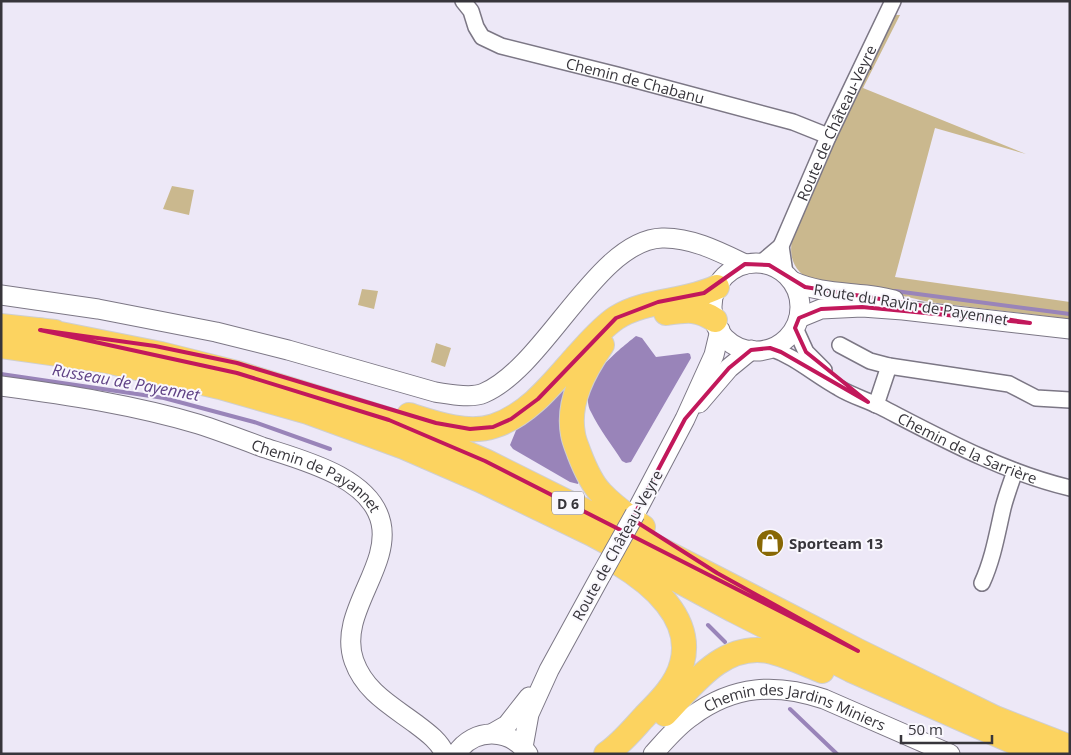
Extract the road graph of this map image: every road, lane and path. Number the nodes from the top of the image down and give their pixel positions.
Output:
1 (463, 1) edge
2 (893, 1) edge
3 (828, 137) junction
4 (781, 246) junction
5 (707, 247) junction
6 (753, 264) junction
7 (789, 277) junction
8 (722, 281) junction
9 (1, 296) edge
10 (797, 323) junction
11 (1030, 324) junction
12 (717, 325) junction
13 (1, 326) edge
14 (1070, 329) edge
15 (40, 330) junction
16 (840, 345) dead end
17 (1, 346) edge
18 (770, 348) junction
19 (751, 350) junction
20 (889, 366) junction
21 (1, 386) edge
22 (1070, 400) edge
23 (872, 403) junction
24 (308, 412) junction
25 (685, 419) junction
26 (1015, 471) junction
27 (1070, 488) edge
28 (982, 583) dead end
29 (858, 651) junction
30 (549, 670) junction
31 (424, 730) junction
32 (486, 734) junction
33 (1070, 747) edge
34 (525, 750) edge
35 (445, 754) edge
36 (456, 754) edge
37 (606, 754) edge
38 (625, 754) edge
39 (653, 754) edge
40 (950, 754) edge
41 (1021, 754) edge
42 (1040, 754) edge

1 - 3 street, Chemin de Chabanu
2 - 3 street, Route de Château-Veyre
3 - 4 street, Route de Château-Veyre
4 - 6 street, Route de Château-Veyre
4 - 7 street
5 - 6 street
5 - 8 street
5 - 9 street
6 - 7 street
6 - 8 street
7 - 10 street
7 - 11 street, Route du Ravin de Payennet
8 - 12 street
8 - 15 highway
10 - 11 street, Route du Ravin de Payennet
10 - 18 street
10 - 23 street
11 - 14 street, Route du Ravin de Payennet
12 - 19 street
12 - 25 street, Route de Château-Veyre
12 - 29 highway
13 - 15 highway, D 6
15 - 29 highway, D 6
16 - 20 street
17 - 24 highway, D 6
18 - 19 street
18 - 23 street
19 - 25 street, Route de Château-Veyre
20 - 22 street
20 - 23 street
21 - 31 street, Chemin de Payannet
23 - 26 street, Chemin de la Sarrière
24 - 37 highway
24 - 42 highway, D 6
25 - 30 street, Route de Château-Veyre, bridge
26 - 27 street, Chemin de la Sarrière
26 - 28 street
29 - 33 highway, D 6
30 - 32 street, Route de Château-Veyre
30 - 34 street, Route de Château-Veyre
31 - 32 street, Chemin de Payannet
31 - 35 street, Chemin de Payannet
32 - 34 street
32 - 36 street, Route de Château-Veyre
38 - 41 highway
39 - 40 street, Chemin des Jardins Miniers

